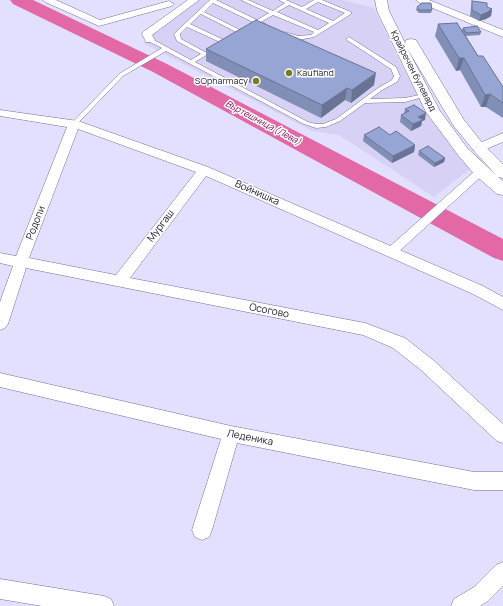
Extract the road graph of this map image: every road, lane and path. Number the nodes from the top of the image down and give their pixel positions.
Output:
1 (48, 0) edge
2 (149, 0) edge
3 (194, 0) edge
4 (212, 0) edge
5 (244, 0) edge
6 (282, 0) edge
7 (381, 0) edge
8 (393, 0) edge
9 (421, 0) edge
10 (289, 3) junction
11 (169, 4) junction
12 (184, 6) junction
13 (302, 9) junction
14 (200, 12) junction
15 (273, 13) junction
16 (257, 22) junction
17 (334, 23) junction
18 (187, 25) junction
19 (271, 28) edge
20 (278, 31) edge
21 (240, 32) junction
22 (318, 32) junction
23 (503, 34) edge
24 (235, 35) edge
25 (229, 39) edge
26 (349, 39) dead end
27 (150, 40) joint
28 (224, 42) junction
29 (166, 48) junction
30 (205, 54) junction
31 (191, 62) junction
32 (424, 96) junction
33 (365, 101) junction
34 (0, 113) edge
35 (74, 124) junction
36 (503, 137) edge
37 (478, 148) junction
38 (204, 170) junction
39 (481, 171) junction
40 (503, 172) edge
41 (503, 190) edge
42 (391, 252) junction
43 (0, 258) edge
44 (21, 262) junction
45 (119, 282) junction
46 (503, 304) edge
47 (0, 324) edge
48 (0, 380) edge
49 (231, 434) junction
50 (503, 435) edge
51 (503, 481) edge
52 (202, 530) dead end
53 (503, 572) edge
54 (0, 589) edge
55 (104, 606) edge
56 (461, 606) edge

1 - 11 street
2 - 11 street
3 - 12 street
4 - 14 lane
4 - 16 lane
5 - 15 lane
6 - 10 lane
7 - 32 street, Крайречен булевард
8 - 37 street, Крайречен булевард
9 - 23 street
10 - 13 lane
10 - 15 lane
11 - 12 street
12 - 27 street
13 - 17 lane
13 - 17 lane
14 - 18 lane
14 - 21 lane
15 - 16 lane
15 - 22 lane
16 - 19 lane
16 - 21 lane
17 - 22 lane
18 - 28 lane
18 - 30 lane
20 - 22 lane
21 - 24 lane
25 - 28 lane
26 - 33 lane
27 - 29 lane
28 - 30 lane
29 - 31 lane
29 - 35 lane
30 - 31 lane
31 - 33 lane
32 - 33 lane
32 - 39 street, Крайречен булевард
34 - 35 street, Войнишка
35 - 38 street, Войнишка
35 - 44 street, Родопи
36 - 37 street
37 - 40 street, Крайречен булевард
38 - 42 street, Войнишка
38 - 45 street, Мургаш
39 - 41 street, Крайречен булевард
39 - 42 street
42 - 46 street, Войнишка
43 - 44 street, Осогово
44 - 45 street, Осогово
44 - 47 street, Родопи
45 - 50 street, Осогово
48 - 49 street, Леденика
49 - 51 street, Леденика
49 - 52 street
53 - 56 street
54 - 55 street

